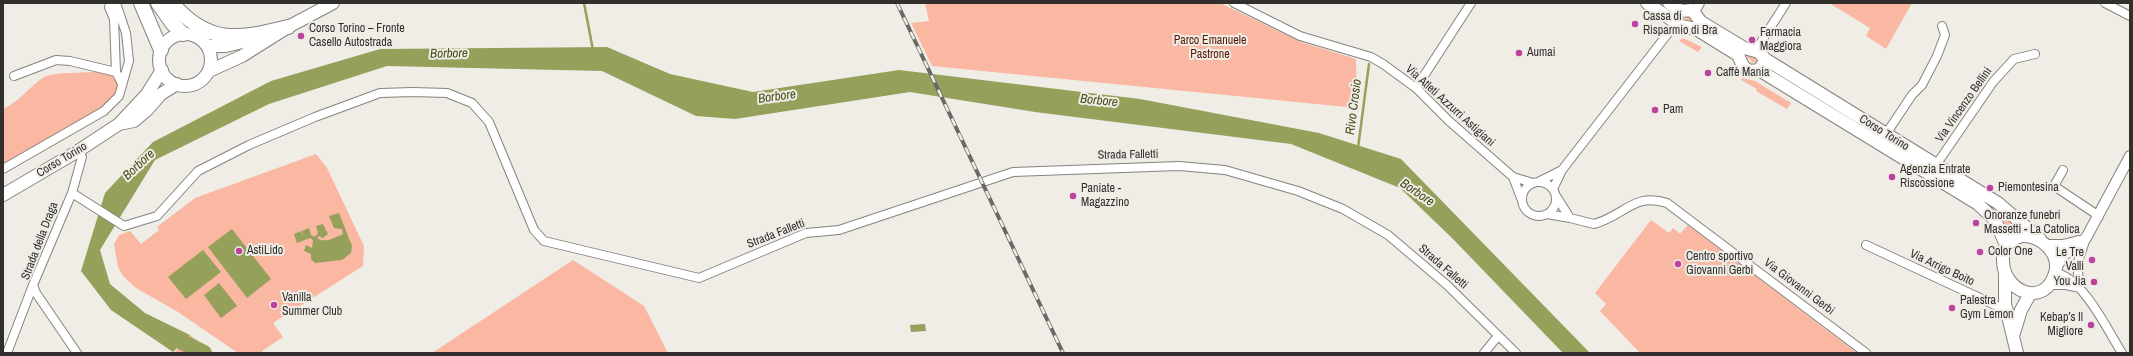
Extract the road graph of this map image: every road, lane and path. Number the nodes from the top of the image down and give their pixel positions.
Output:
1 (141, 3) edge
2 (158, 3) edge
3 (172, 3) edge
4 (333, 3) edge
5 (1234, 3) edge
6 (1471, 3) edge
7 (1647, 3) edge
8 (1669, 3) edge
9 (1786, 3) edge
10 (2105, 3) edge
11 (113, 5) edge
12 (1697, 8) edge
13 (1681, 10) junction
14 (2130, 16) edge
15 (1676, 23) junction
16 (1942, 26) dead end
17 (288, 27) junction
18 (184, 34) junction
19 (207, 46) junction
20 (162, 50) junction
21 (1756, 50) junction
22 (2035, 54) dead end
23 (1765, 59) junction
24 (162, 70) junction
25 (209, 70) junction
26 (1759, 70) junction
27 (116, 72) junction
28 (14, 76) dead end
29 (122, 84) junction
30 (177, 84) junction
31 (1416, 88) junction
32 (119, 124) junction
33 (1886, 134) junction
34 (78, 151) junction
35 (2130, 156) edge
36 (1936, 165) junction
37 (3, 169) edge
38 (1562, 170) junction
39 (2063, 170) dead end
40 (1513, 177) junction
41 (1536, 182) junction
42 (1554, 192) junction
43 (72, 193) junction
44 (3, 195) edge
45 (1522, 198) junction
46 (1547, 214) junction
47 (2099, 216) junction
48 (1570, 218) junction
49 (2086, 238) junction
50 (2042, 242) junction
51 (1866, 245) dead end
52 (2006, 245) junction
53 (2056, 270) junction
54 (2005, 275) junction
55 (33, 285) junction
56 (2049, 285) junction
57 (2080, 288) junction
58 (2030, 294) junction
59 (2021, 310) junction
60 (2008, 312) junction
61 (1498, 336) junction
62 (2013, 336) junction
63 (7, 353) edge
64 (77, 353) edge
65 (1484, 353) edge
66 (1516, 353) edge
67 (1866, 353) edge
68 (2017, 353) edge
69 (2122, 353) edge

1 - 20 highway
2 - 18 highway
3 - 17 highway
4 - 17 main road, Corso Torino
5 - 31 street, Via Atleti Azzurri Astigiani
6 - 31 street
7 - 15 main road, Corso Torino
8 - 13 main road, Corso Torino
9 - 21 street
10 - 14 street
11 - 27 street
11 - 29 street
12 - 13 main road, Corso Torino
12 - 21 main road, Corso Torino
13 - 15 main road
15 - 26 main road, Corso Torino
15 - 38 street
16 - 33 street
17 - 19 main road, Corso Torino
17 - 25 main road, Corso Torino
18 - 19 main road
18 - 20 main road
19 - 25 main road
20 - 24 main road
21 - 23 main road, Corso Torino
22 - 36 street, Via Vincenzo Bellini
23 - 26 main road
23 - 33 main road, Corso Torino
24 - 30 main road
24 - 32 main road, Corso Torino
25 - 30 main road, Corso Torino
26 - 52 main road, Corso Torino
27 - 28 street
27 - 29 street
29 - 37 street
30 - 32 main road, Corso Torino
31 - 40 street, Via Atleti Azzurri Astigiani
32 - 34 main road, Corso Torino
33 - 36 main road, Corso Torino
34 - 43 street, Strada della Draga
34 - 44 main road, Corso Torino
35 - 47 street
36 - 50 main road, Corso Torino
38 - 41 street
38 - 42 street
39 - 47 street
40 - 41 street, Via Atleti Azzurri Astigiani
40 - 45 street, Via Atleti Azzurri Astigiani
41 - 42 street
41 - 45 street
42 - 46 street
42 - 48 street
43 - 55 street, Strada della Draga
43 - 61 street, Strada Falletti
45 - 46 street
46 - 48 street, Via Giovanni Gerbi
47 - 49 street
48 - 67 street, Via Giovanni Gerbi
49 - 50 street
49 - 53 street
49 - 57 street
50 - 52 main road
50 - 53 main road
51 - 60 street, Via Arrigo Boito
52 - 54 main road
53 - 56 main road
53 - 57 street
54 - 58 main road
54 - 60 main road
55 - 63 street
55 - 64 street, Strada della Draga
56 - 57 street
56 - 58 main road
57 - 69 street
58 - 59 main road
59 - 60 street
59 - 62 main road
60 - 62 main road
61 - 65 street
61 - 66 street, Strada Falletti
62 - 68 main road

